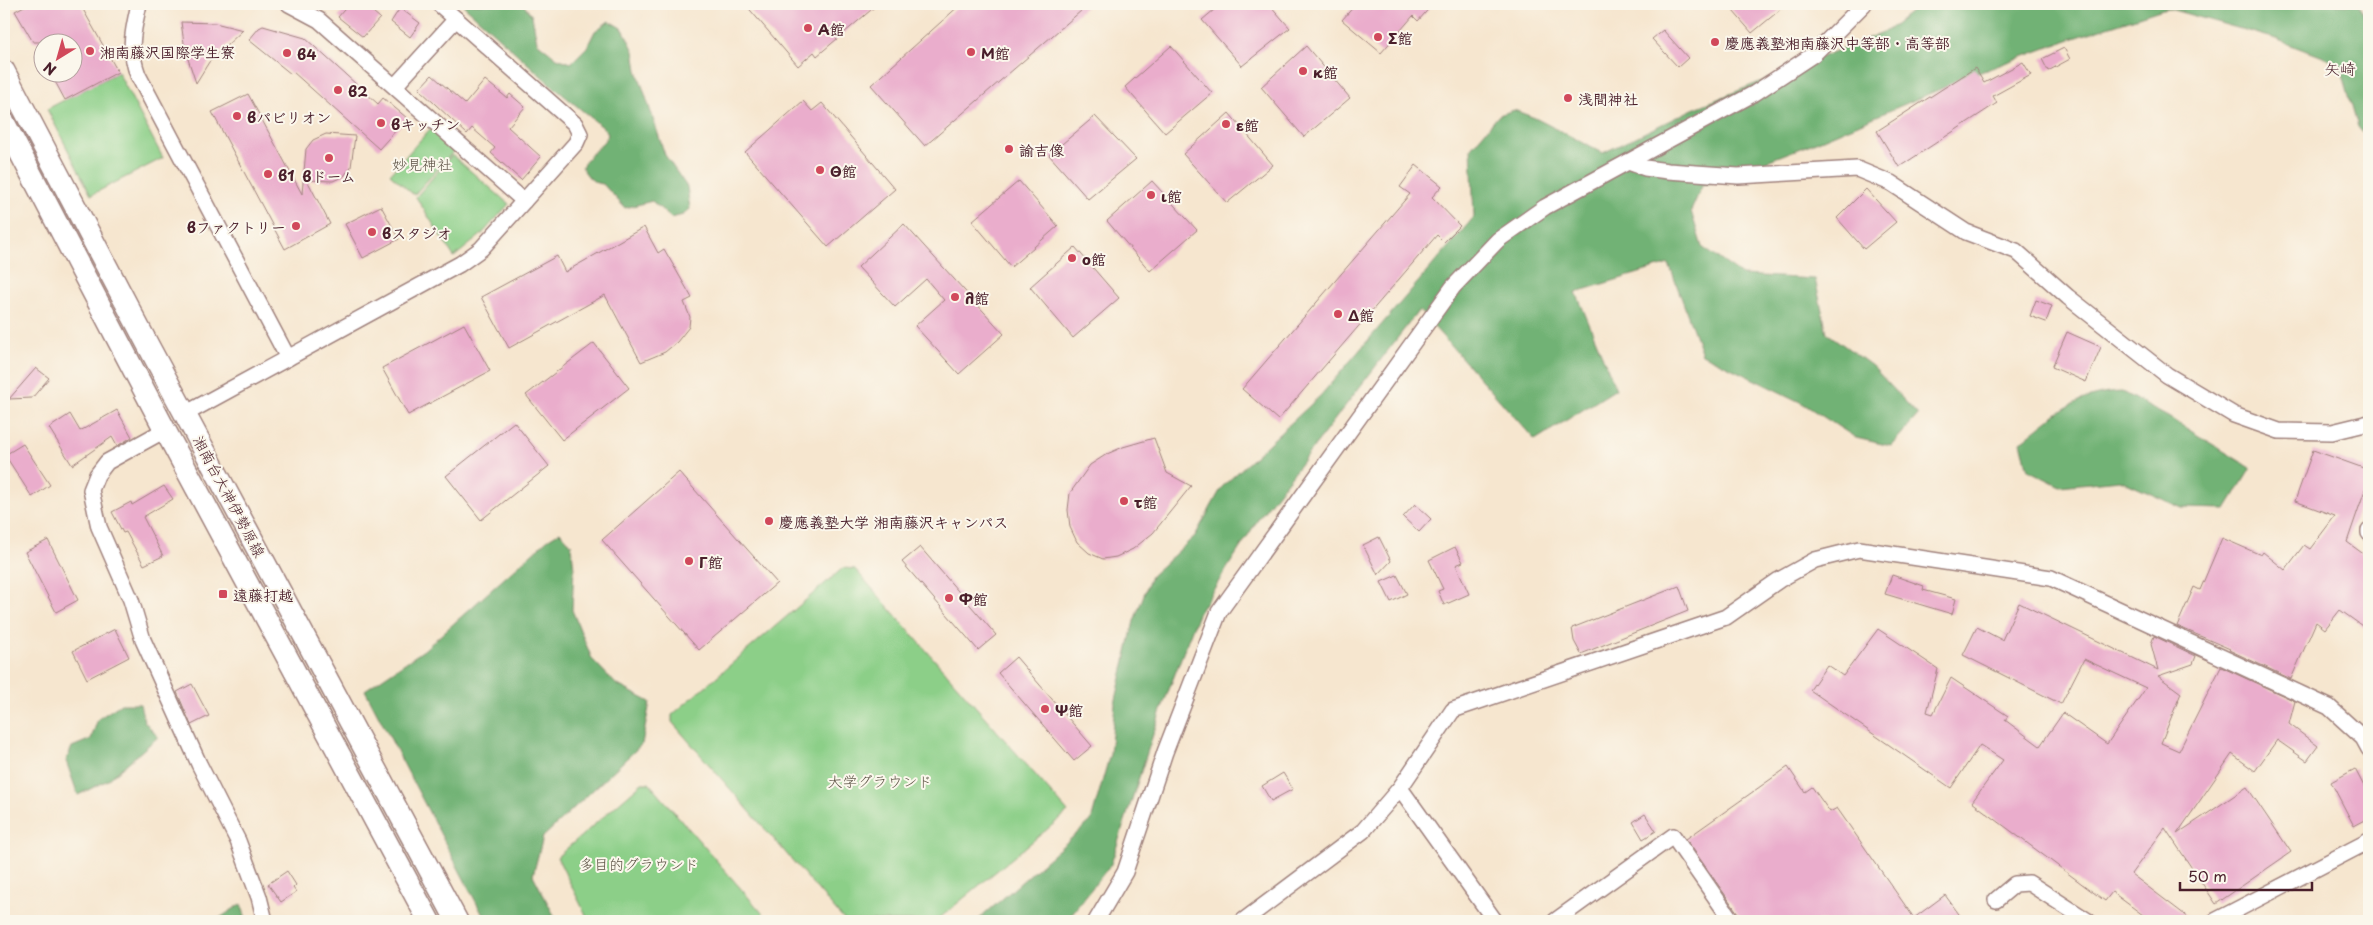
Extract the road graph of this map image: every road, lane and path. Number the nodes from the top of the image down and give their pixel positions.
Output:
1 (139, 4) edge
2 (439, 4) edge
3 (1864, 4) edge
4 (294, 5) edge
5 (456, 19) junction
6 (4, 71) edge
7 (395, 86) junction
8 (4, 122) edge
9 (1628, 162) junction
10 (524, 201) junction
11 (288, 358) junction
12 (186, 414) junction
13 (2369, 423) edge
14 (165, 430) junction
15 (2369, 749) edge
16 (1400, 788) junction
17 (2369, 841) edge
18 (1996, 900) dead end
19 (265, 921) edge
20 (430, 921) edge
21 (458, 921) edge
22 (1096, 921) edge
23 (1243, 921) edge
24 (1495, 921) edge
25 (1554, 921) edge
26 (1732, 921) edge
27 (2088, 921) edge
28 (2215, 921) edge

1 - 11 street
2 - 5 street
3 - 9 street
4 - 7 street
5 - 7 street
5 - 10 street
6 - 12 street, 湘南台大神伊勢原線
7 - 10 street
8 - 14 street, 湘南台大神伊勢原線
9 - 13 street
9 - 22 street
10 - 11 street
11 - 12 street
12 - 21 street, 湘南台大神伊勢原線
14 - 19 street
14 - 20 street, 湘南台大神伊勢原線
15 - 16 street
16 - 23 street
16 - 24 street
17 - 28 street
18 - 27 street
25 - 26 street

